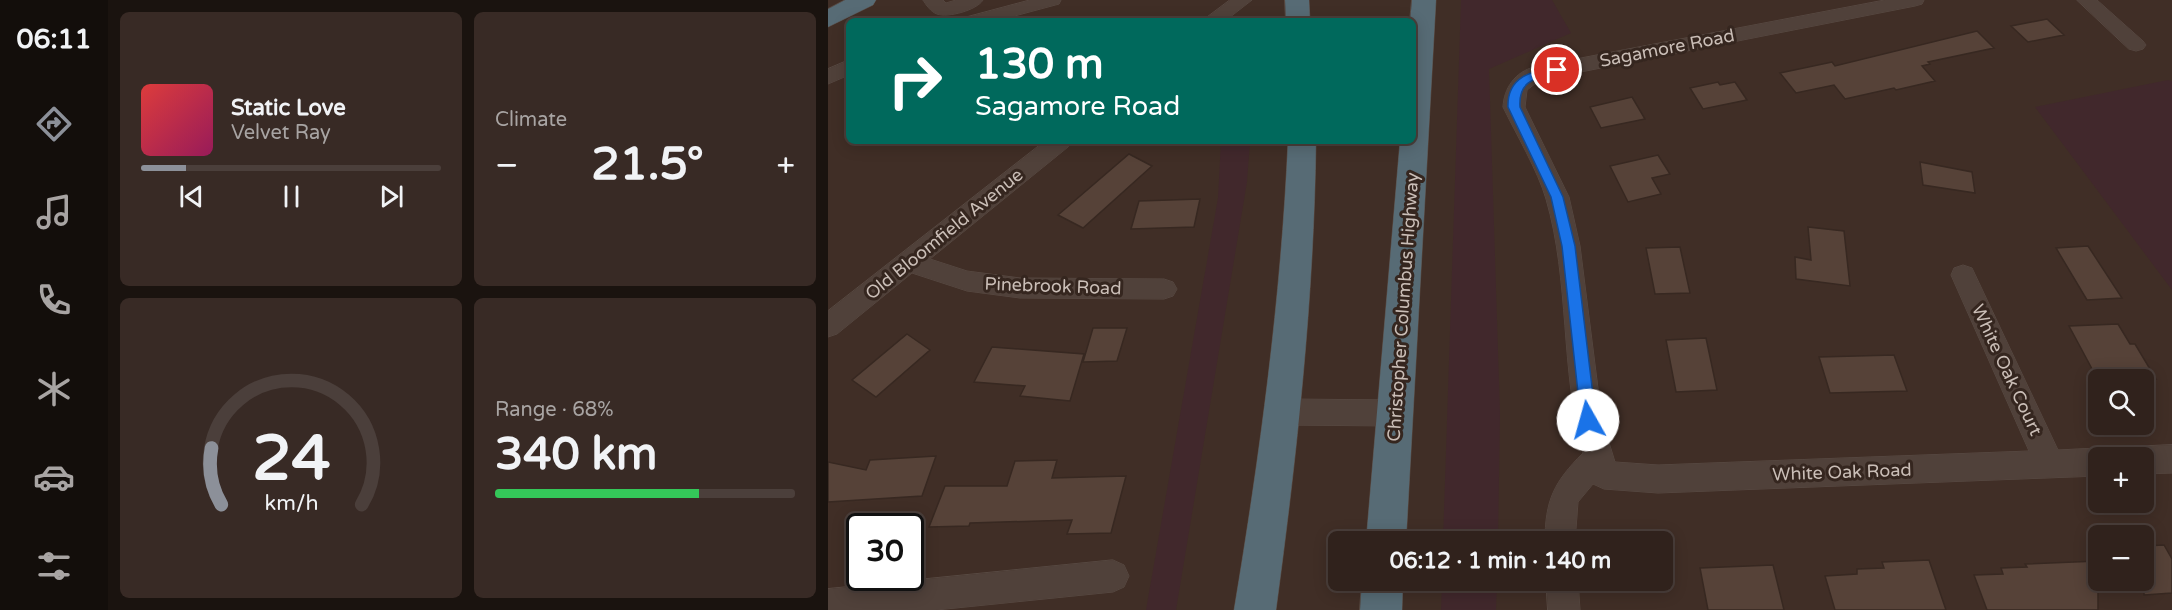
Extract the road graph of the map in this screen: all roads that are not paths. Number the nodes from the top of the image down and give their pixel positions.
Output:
1 (932, 0) edge
2 (974, 0) edge
3 (1052, 0) edge
4 (1297, 0) edge
5 (1424, 0) edge
6 (1915, 0) edge
7 (2086, 0) edge
8 (1231, 2) edge
9 (1014, 5) edge
10 (859, 8) edge
11 (982, 18) edge
12 (1215, 18) edge
13 (1298, 18) edge
14 (828, 19) edge
15 (2136, 45) dead end
16 (846, 59) edge
17 (828, 64) edge
18 (846, 68) edge
19 (828, 77) edge
20 (1416, 122) edge
21 (1056, 144) edge
22 (1302, 144) edge
23 (1415, 144) edge
24 (909, 262) junction
25 (1964, 275) dead end
26 (1164, 289) dead end
27 (828, 326) edge
28 (1283, 412) junction
29 (1397, 413) junction
30 (1599, 457) junction
31 (2172, 459) edge
32 (2154, 460) edge
33 (2088, 462) edge
34 (2050, 464) junction
35 (1387, 531) edge
36 (1560, 531) edge
37 (1113, 576) dead end
38 (1382, 591) edge
39 (1563, 591) edge
40 (828, 605) edge
41 (1255, 610) edge
42 (1381, 610) edge
43 (1564, 610) edge

1 - 2 street
3 - 9 street
4 - 13 highway
5 - 20 highway, Christopher Columbus Highway
6 - 30 street, Sagamore Road
7 - 15 street
8 - 12 street
9 - 11 street
10 - 14 highway
16 - 17 street
18 - 19 street
21 - 24 street, Old Bloomfield Avenue
22 - 28 highway
23 - 29 highway, Christopher Columbus Highway
24 - 26 street, Pinebrook Road
24 - 27 street, Old Bloomfield Avenue
25 - 34 street, White Oak Court
28 - 29 street
28 - 41 highway
29 - 35 highway, Christopher Columbus Highway
30 - 34 street, White Oak Road
30 - 36 street
31 - 32 street
33 - 34 street, White Oak Road
37 - 40 street
38 - 42 highway
39 - 43 street

